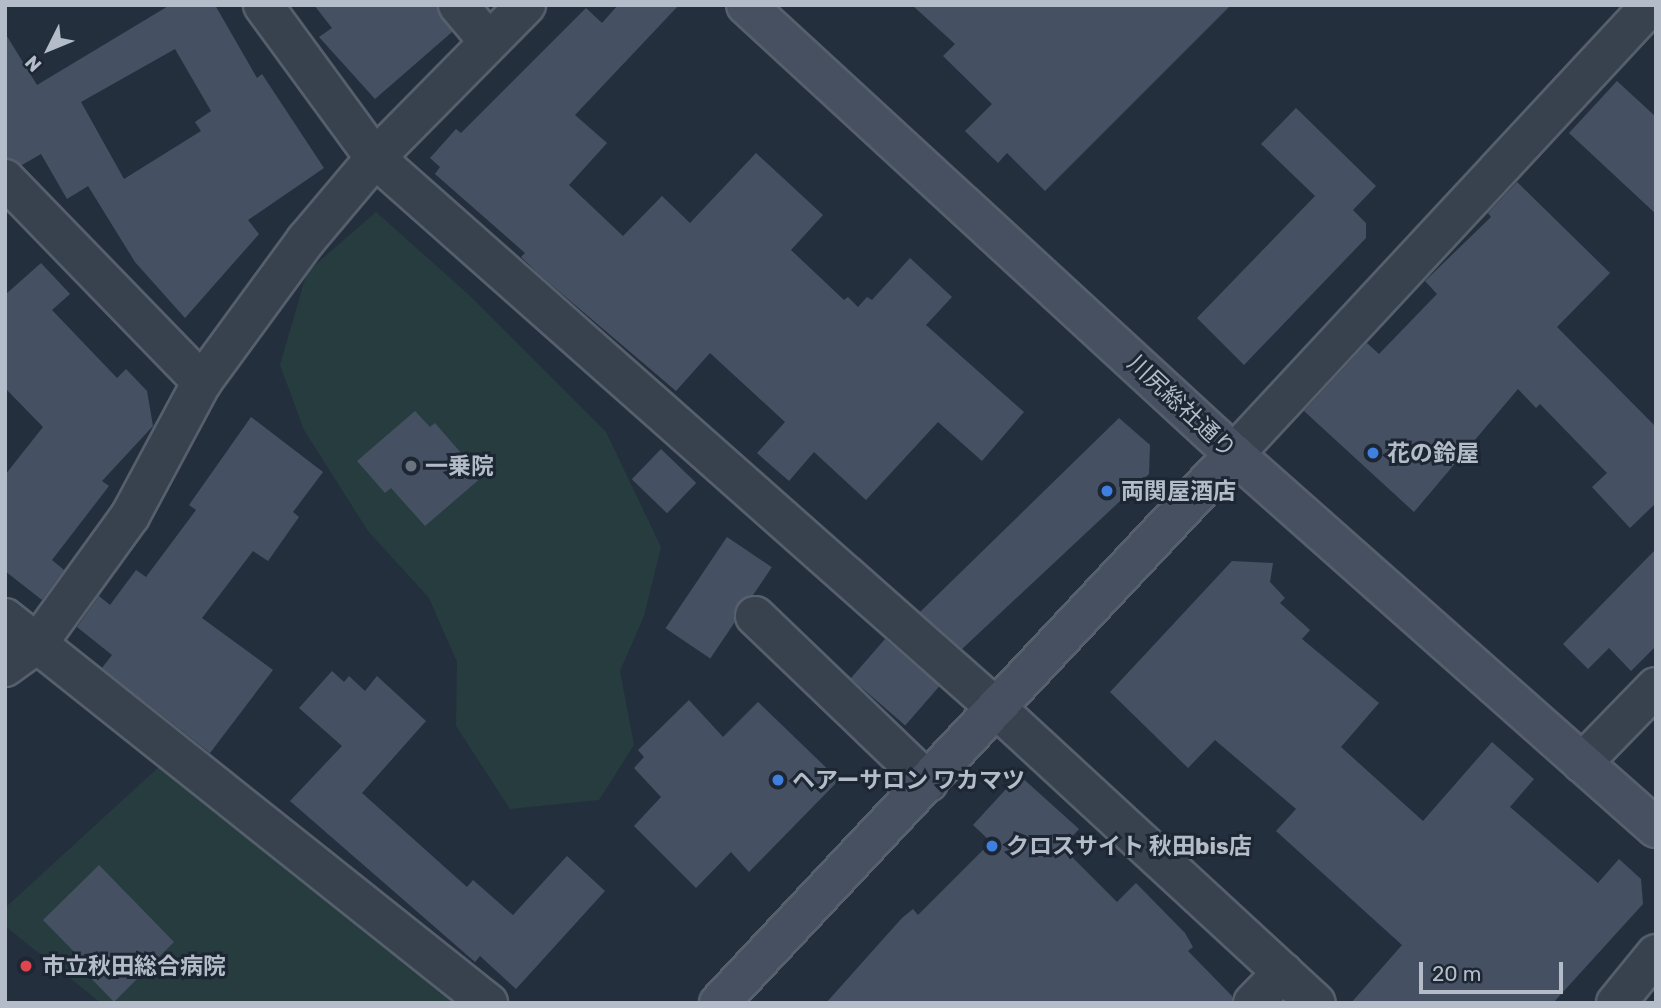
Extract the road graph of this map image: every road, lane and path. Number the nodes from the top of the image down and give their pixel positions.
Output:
1 (263, 5) edge
2 (458, 5) edge
3 (526, 5) edge
4 (746, 5) edge
5 (1651, 5) edge
6 (489, 43) junction
7 (375, 158) junction
8 (5, 179) edge
9 (202, 382) junction
10 (1234, 454) junction
11 (755, 616) dead end
12 (5, 618) edge
13 (38, 643) junction
14 (5, 667) edge
15 (1656, 687) edge
16 (996, 708) junction
17 (1582, 763) junction
18 (928, 782) junction
19 (1656, 828) edge
20 (1656, 954) edge
21 (1283, 972) junction
22 (488, 1003) edge
23 (719, 1003) edge
24 (1253, 1003) edge
25 (1316, 1003) edge
26 (1616, 1003) edge

1 - 7 street
2 - 6 street
3 - 6 street
4 - 10 street, 川尻総社通り
5 - 10 street
6 - 7 street
7 - 9 street
7 - 16 street
8 - 9 street
9 - 13 street
10 - 16 street
10 - 17 street, 川尻総社通り
11 - 18 street
12 - 13 street
13 - 14 street
13 - 22 street
15 - 17 street
16 - 18 street
16 - 21 street
17 - 19 street, 川尻総社通り
18 - 23 street
20 - 26 street
21 - 24 street
21 - 25 street

